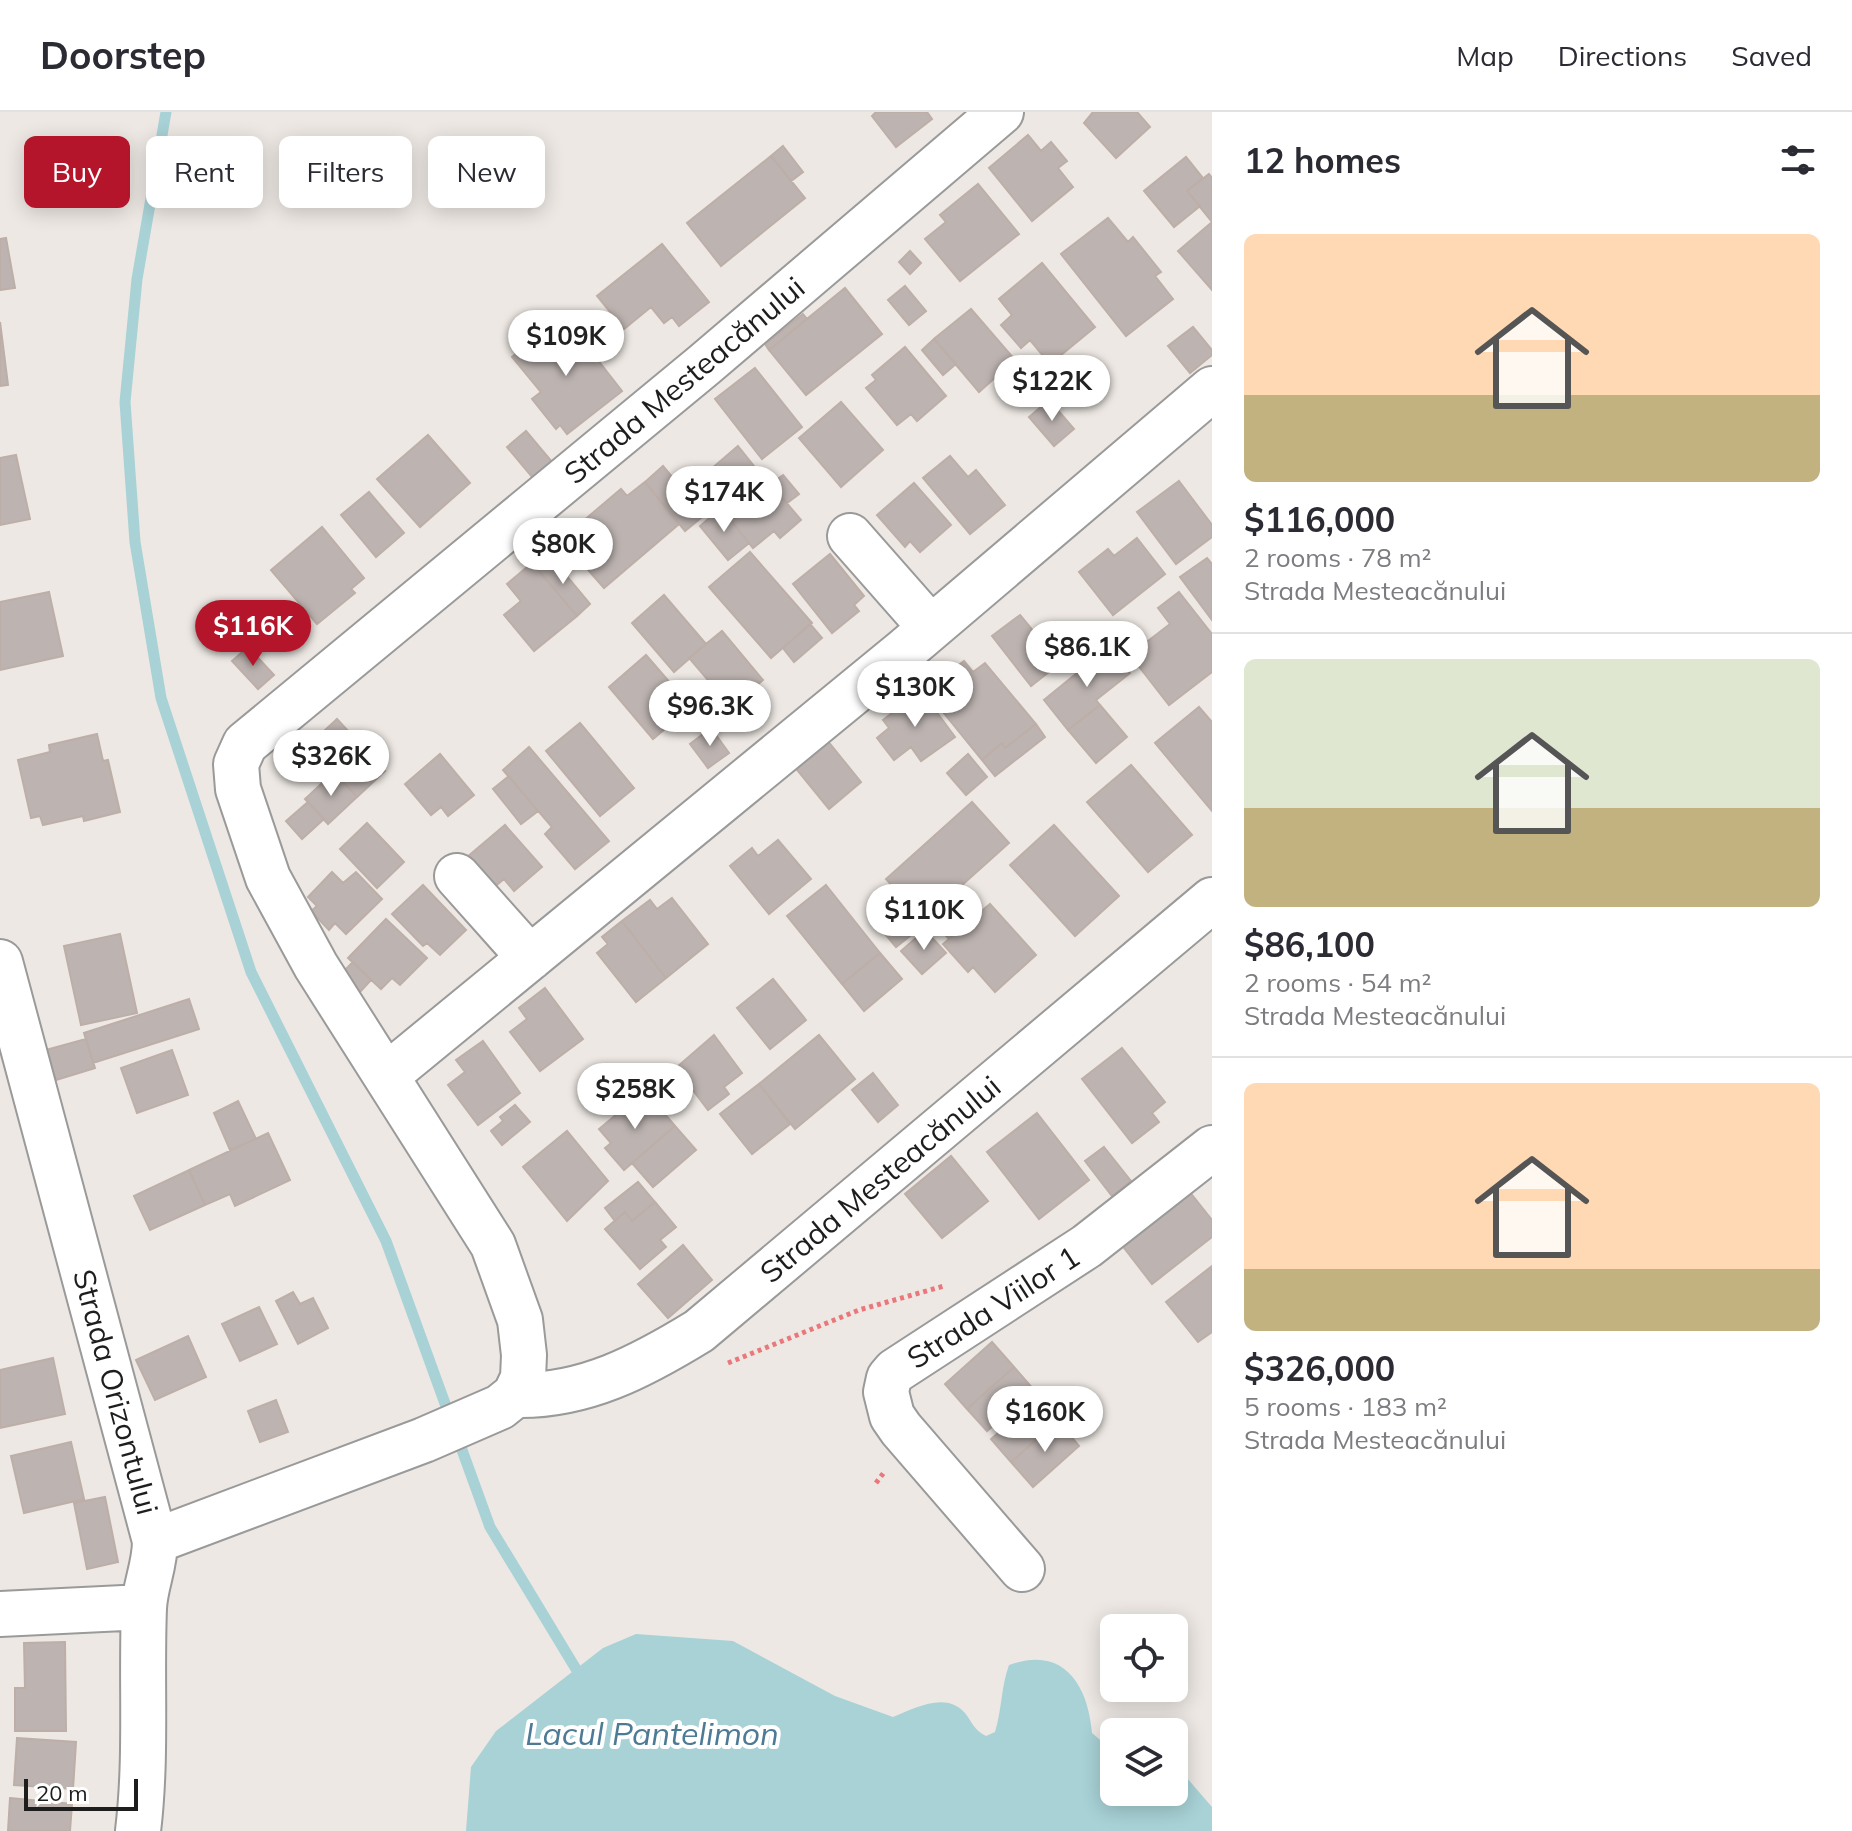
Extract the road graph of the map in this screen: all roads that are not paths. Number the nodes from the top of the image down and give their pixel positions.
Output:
1 (1001, 112) edge
2 (1212, 389) edge
3 (850, 536) dead end
4 (931, 628) junction
5 (457, 876) dead end
6 (1212, 900) edge
7 (530, 958) junction
8 (0, 962) edge
9 (386, 1076) junction
10 (1211, 1152) edge
11 (508, 1401) junction
12 (155, 1541) junction
13 (1022, 1569) dead end
14 (144, 1607) junction
15 (0, 1614) edge
16 (138, 1831) edge

1 - 9 street, Strada Mesteacănului
2 - 4 street
3 - 4 street
4 - 7 street
5 - 7 street
6 - 11 street, Strada Mesteacănului
7 - 9 street
8 - 12 street, Strada Orizontului
9 - 11 street, Strada Mesteacănului
10 - 13 street, Strada Viilor 1
11 - 12 street, Strada Mesteacănului
12 - 14 street, Strada Orizontului
14 - 15 street
14 - 16 street, Strada Orizontului

